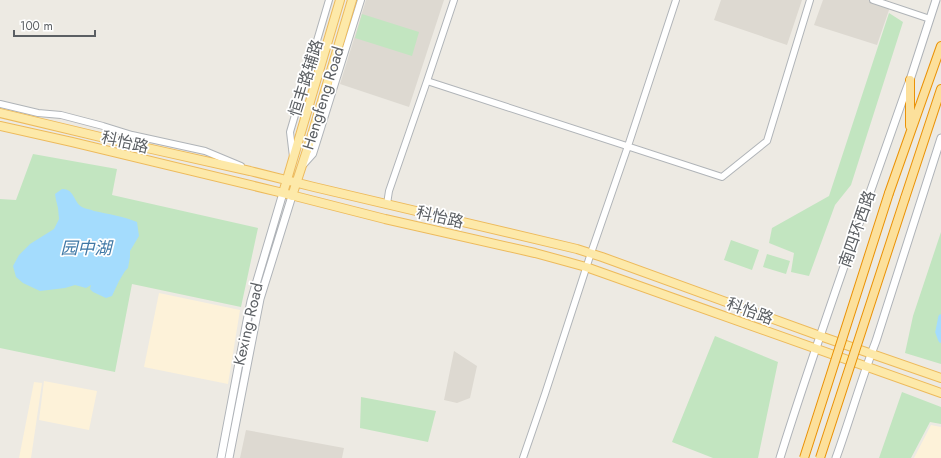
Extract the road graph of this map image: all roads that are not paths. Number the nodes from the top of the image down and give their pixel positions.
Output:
1 (329, 0) edge
2 (340, 0) edge
3 (352, 0) edge
4 (361, 0) edge
5 (454, 0) edge
6 (676, 0) edge
7 (810, 0) edge
8 (873, 0) edge
9 (936, 0) edge
10 (930, 19) junction
11 (941, 46) edge
12 (910, 80) junction
13 (427, 81) junction
14 (941, 91) edge
15 (0, 104) edge
16 (0, 113) edge
17 (0, 126) edge
18 (910, 133) junction
19 (941, 138) edge
20 (628, 146) junction
21 (939, 153) edge
22 (293, 157) junction
23 (302, 165) junction
24 (250, 170) junction
25 (286, 180) junction
26 (296, 182) junction
27 (283, 193) junction
28 (292, 196) junction
29 (387, 204) junction
30 (591, 253) junction
31 (586, 268) junction
32 (820, 336) junction
33 (816, 349) junction
34 (871, 354) junction
35 (866, 367) junction
36 (941, 378) edge
37 (941, 393) edge
38 (221, 458) edge
39 (229, 458) edge
40 (523, 458) edge
41 (780, 458) edge
42 (804, 458) edge
43 (820, 458) edge
44 (836, 458) edge

1 - 22 street, 恒丰路辅路
2 - 22 main road, Hengfeng Road
3 - 23 main road, Hengfeng Road
4 - 23 street, 恒丰路辅路
5 - 13 street
6 - 20 street
7 - 20 street
8 - 10 street
9 - 10 main road, 南四环西路
10 - 12 main road, 南四环西路
11 - 18 highway
12 - 18 highway
12 - 32 main road, 南四环西路
13 - 20 street
13 - 29 street
14 - 43 highway, bridge
15 - 24 street
16 - 24 main road, 科怡路
17 - 27 main road, 科怡路
18 - 42 highway, bridge
19 - 21 main road
20 - 30 street
21 - 34 main road
22 - 25 main road, Hengfeng Road
23 - 26 main road, Hengfeng Road
24 - 25 main road, 科怡路
25 - 26 main road, 科怡路
25 - 27 main road, Hengfeng Road
26 - 28 main road, Hengfeng Road
26 - 29 main road, 科怡路
27 - 28 main road, 科怡路
27 - 38 main road, Kexing Road
28 - 31 main road, 科怡路
28 - 39 main road, Kexing Road
29 - 30 main road, 科怡路
30 - 31 street
30 - 32 main road, 科怡路
31 - 33 main road, 科怡路
31 - 40 street
32 - 33 main road, 南四环西路
32 - 34 main road, 科怡路
33 - 35 main road, 科怡路
33 - 41 main road, 南四环西路
34 - 35 main road
34 - 36 main road, 科怡路
35 - 37 main road, 科怡路
35 - 44 main road

